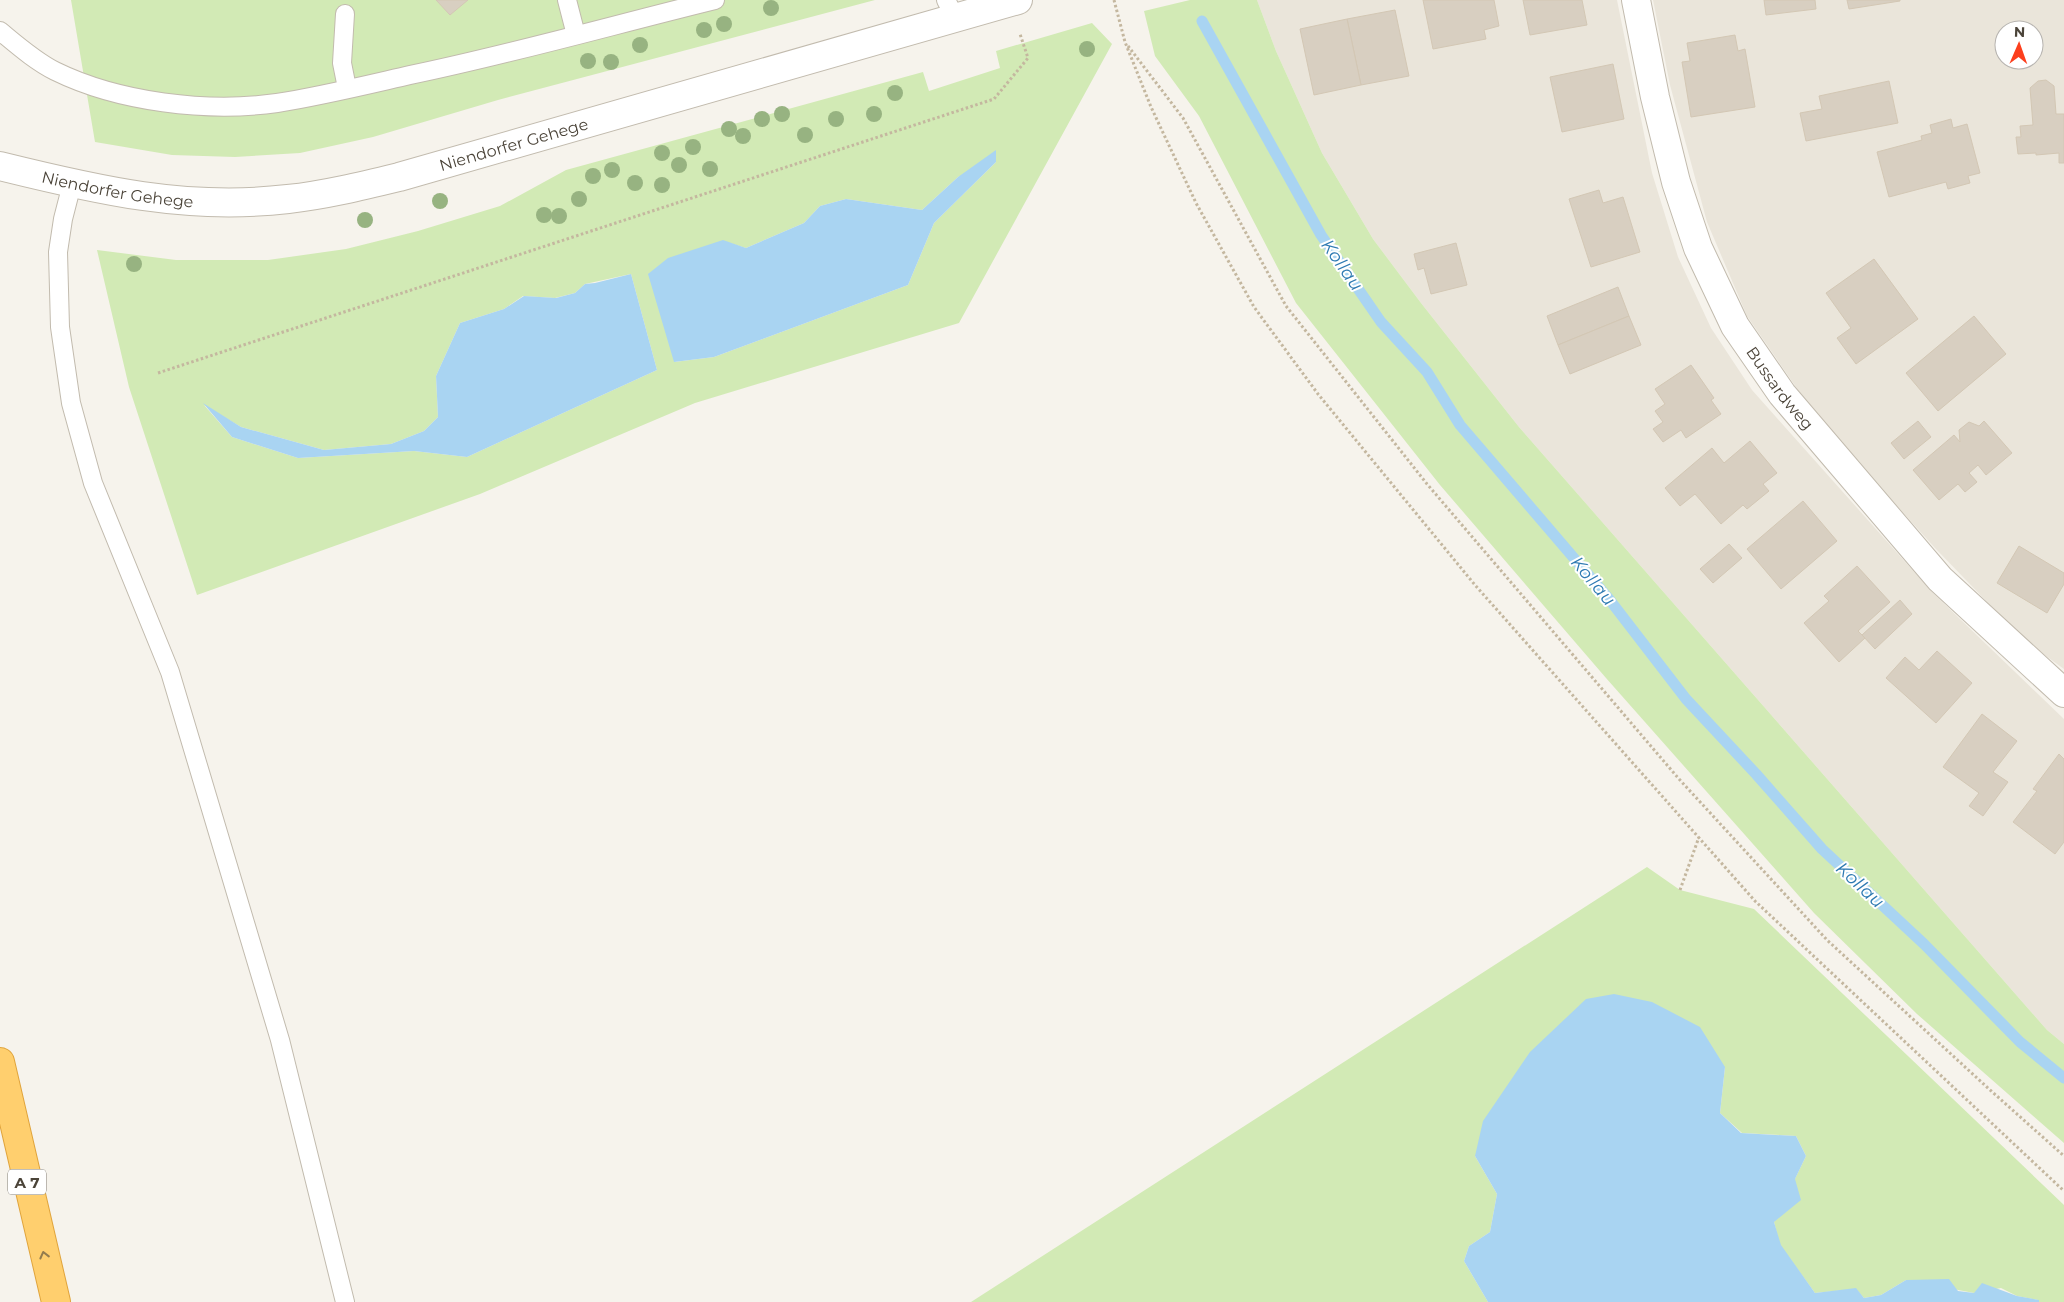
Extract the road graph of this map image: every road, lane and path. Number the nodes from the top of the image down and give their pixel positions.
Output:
1 (567, 0) edge
2 (714, 0) edge
3 (1114, 0) edge
4 (1636, 0) edge
5 (1014, 1) edge
6 (951, 9) edge
7 (345, 14) dead end
8 (0, 31) edge
9 (576, 35) junction
10 (1125, 42) junction
11 (347, 88) junction
12 (0, 166) edge
13 (72, 184) junction
14 (158, 373) dead end
15 (2064, 693) edge
16 (1699, 836) junction
17 (1680, 890) dead end
18 (0, 1062) edge
19 (2064, 1156) edge
20 (2064, 1191) edge
21 (56, 1302) edge
22 (345, 1302) edge

1 - 9 lane
2 - 9 lane
3 - 10 path
4 - 15 street, Bussardweg
5 - 6 street, Niendorfer Gehege
5 - 14 path
6 - 13 street, Niendorfer Gehege
7 - 11 lane
8 - 11 lane
9 - 11 lane
10 - 16 path
10 - 19 path
12 - 13 street, Niendorfer Gehege
13 - 22 lane
16 - 17 path
16 - 20 path
21 -> 18 highway, A 7

